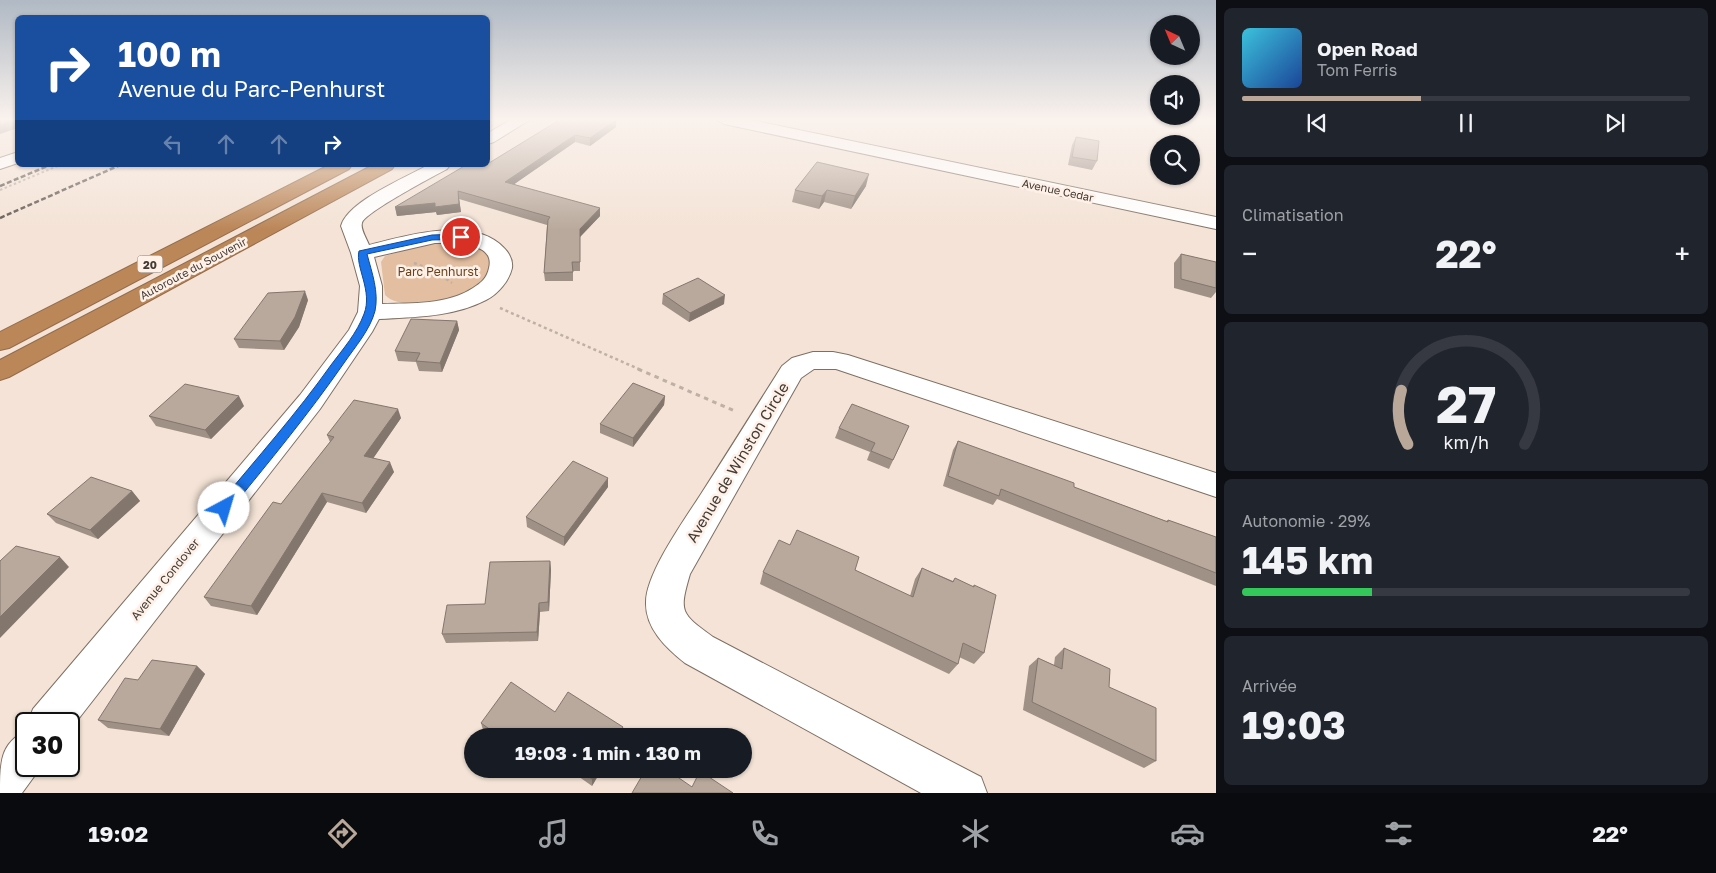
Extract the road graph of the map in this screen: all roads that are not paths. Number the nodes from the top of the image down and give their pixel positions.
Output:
1 (897, 156) edge
2 (15, 158) edge
3 (0, 164) edge
4 (329, 167) edge
5 (340, 167) edge
6 (382, 167) edge
7 (437, 167) edge
8 (301, 187) junction
9 (1216, 224) edge
10 (357, 239) junction
11 (370, 312) junction
12 (94, 320) junction
13 (0, 342) edge
14 (0, 371) edge
15 (0, 378) edge
16 (1216, 485) edge
17 (58, 712) edge
18 (15, 766) edge
19 (0, 786) edge
20 (965, 793) edge

1 - 9 street, Avenue Cedar
2 - 3 street
4 - 8 highway
5 - 8 highway, Autoroute du Souvenir / 20
6 - 12 highway, Autoroute du Souvenir / 20
7 - 10 street
8 - 13 highway, Autoroute du Souvenir / 20
10 - 11 street, Avenue Condover
10 - 11 street
11 - 17 street, Avenue Condover
12 - 14 highway, Autoroute du Souvenir / 20
12 - 15 highway
16 - 20 street, Avenue de Winston Circle
18 - 19 street

